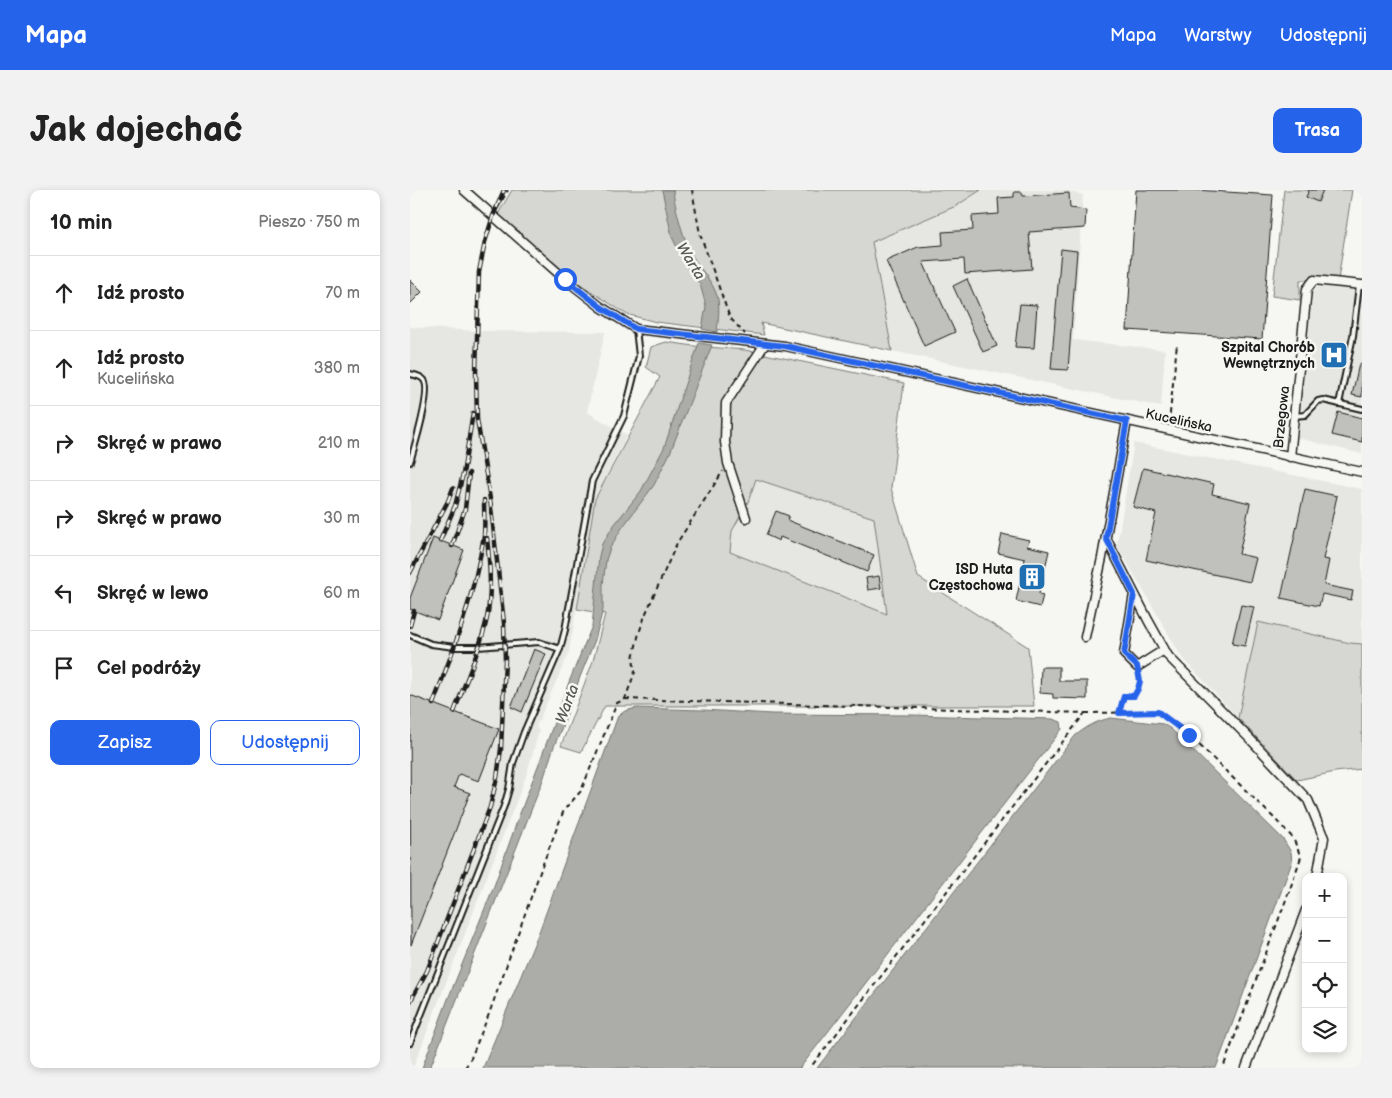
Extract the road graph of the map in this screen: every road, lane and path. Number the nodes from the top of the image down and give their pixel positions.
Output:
1 (464, 190) edge
2 (508, 190) edge
3 (692, 190) edge
4 (494, 218) junction
5 (1361, 284) edge
6 (636, 329) junction
7 (753, 343) junction
8 (765, 344) junction
9 (1177, 344) dead end
10 (410, 374) edge
11 (1339, 404) junction
12 (1362, 409) edge
13 (1294, 416) junction
14 (1127, 421) junction
15 (1169, 430) junction
16 (1290, 457) junction
17 (410, 462) edge
18 (728, 463) junction
19 (1362, 472) edge
20 (746, 518) dead end
21 (1106, 538) junction
22 (1134, 594) junction
23 (410, 635) edge
24 (1085, 637) dead end
25 (560, 650) junction
26 (1164, 650) junction
27 (1137, 666) junction
28 (625, 699) junction
29 (1085, 713) junction
30 (1119, 713) junction
31 (1318, 873) edge
32 (1303, 918) edge
33 (410, 1044) edge
34 (465, 1068) edge
35 (810, 1068) edge
36 (1223, 1068) edge
37 (1246, 1068) edge

1 - 4 street
2 - 4 path
3 - 7 path
4 - 6 street
5 - 11 lane
5 - 13 street, Brzegowa
6 - 7 street, Kucelińska
6 - 25 lane
7 - 8 street, Kucelińska
8 - 14 street, Kucelińska
8 - 18 street
9 - 15 path
10 - 17 lane
11 - 12 lane
11 - 13 lane
13 - 16 street, Brzegowa
14 - 15 street, Kucelińska
14 - 21 street
15 - 16 street, Kucelińska
16 - 19 street, Kucelińska
18 - 20 street
18 - 28 path
21 - 22 street
21 - 24 street
22 - 26 street
22 - 27 street
23 - 25 lane
25 - 33 lane
26 - 27 street
26 - 31 street
27 - 30 path
28 - 29 path
28 - 34 path
29 - 30 path
29 - 35 path
30 - 36 path
32 - 37 street

